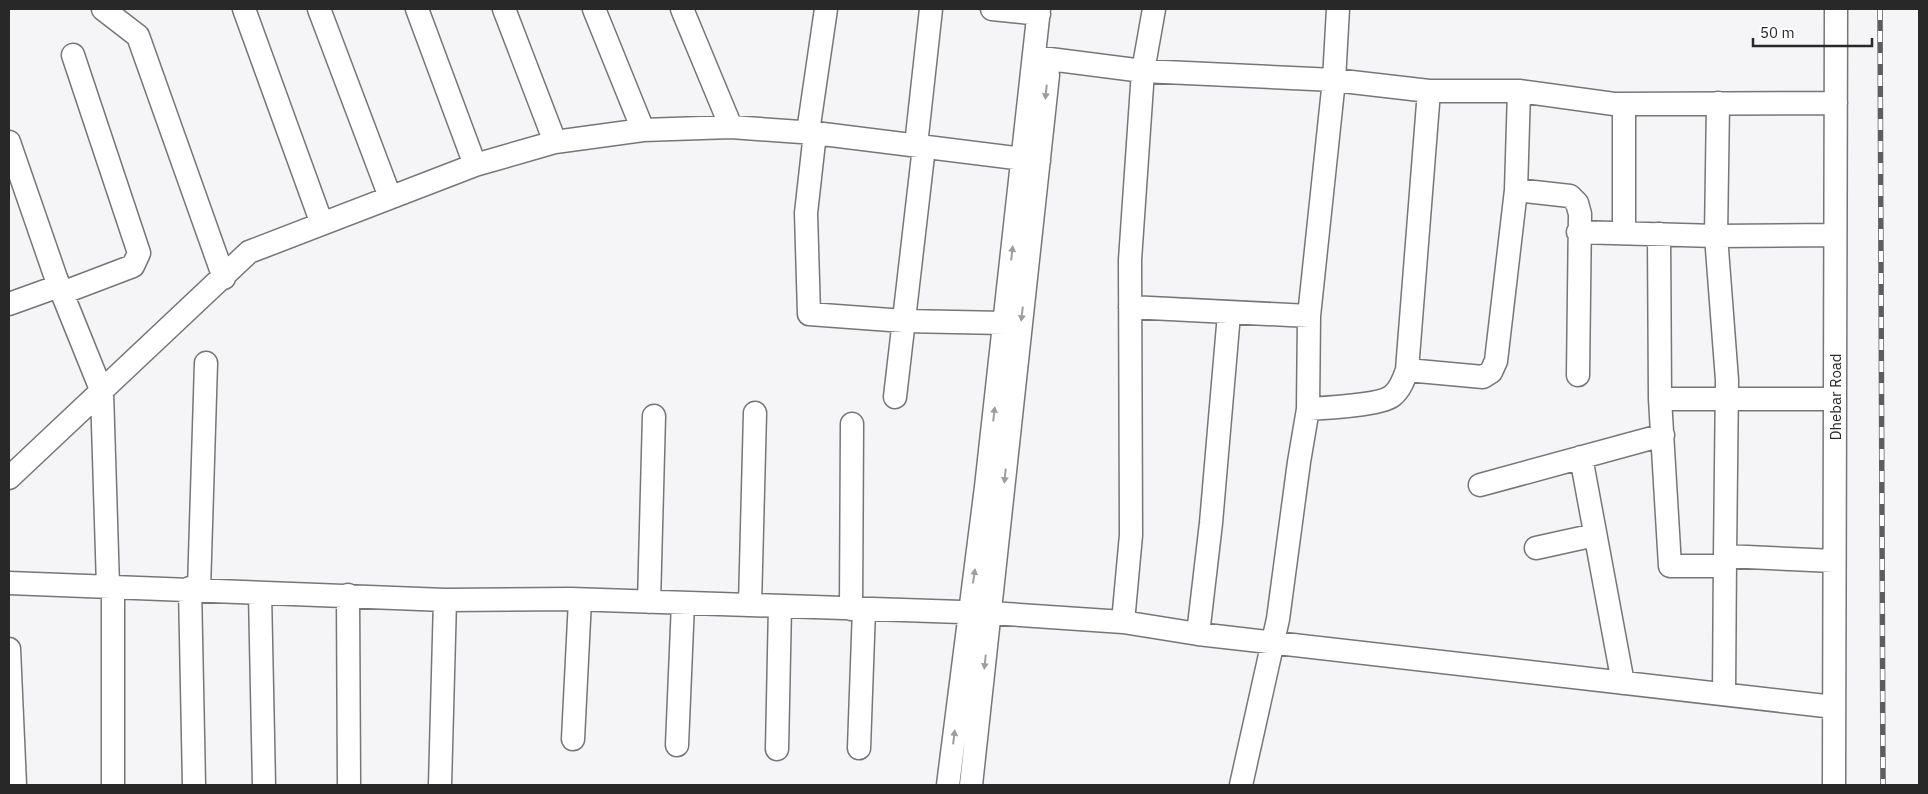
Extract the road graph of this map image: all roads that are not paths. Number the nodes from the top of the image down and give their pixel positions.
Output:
1 (103, 9) edge
2 (244, 9) edge
3 (319, 9) edge
4 (417, 9) edge
5 (504, 9) edge
6 (594, 9) edge
7 (682, 9) edge
8 (826, 9) edge
9 (932, 9) edge
10 (992, 9) edge
11 (1154, 9) edge
12 (1338, 9) edge
13 (1836, 9) edge
14 (1044, 10) edge
15 (72, 55) dead end
16 (1042, 59) junction
17 (1143, 72) junction
18 (1334, 80) junction
19 (1429, 91) junction
20 (1519, 91) junction
21 (1718, 103) junction
22 (1836, 103) junction
23 (1624, 104) junction
24 (731, 127) junction
25 (643, 130) junction
26 (812, 132) junction
27 (9, 142) edge
28 (555, 142) junction
29 (920, 146) junction
30 (1030, 160) junction
31 (475, 165) junction
32 (1516, 190) junction
33 (390, 197) junction
34 (322, 224) junction
35 (1578, 232) junction
36 (1624, 233) junction
37 (1659, 234) junction
38 (1836, 235) junction
39 (1716, 236) junction
40 (224, 278) junction
41 (60, 289) junction
42 (9, 304) edge
43 (1130, 307) junction
44 (1229, 314) junction
45 (1309, 316) junction
46 (904, 321) junction
47 (1004, 323) junction
48 (206, 363) dead end
49 (1407, 370) junction
50 (1578, 375) dead end
51 (102, 392) junction
52 (895, 397) dead end
53 (1660, 399) junction
54 (1726, 399) junction
55 (1835, 399) junction
56 (1308, 410) junction
57 (755, 413) dead end
58 (654, 416) dead end
59 (852, 424) dead end
60 (1662, 435) junction
61 (1581, 457) junction
62 (9, 478) edge
63 (1480, 485) dead end
64 (1595, 535) junction
65 (1536, 548) dead end
66 (1725, 561) junction
67 (1834, 561) junction
68 (9, 583) edge
69 (111, 586) junction
70 (195, 589) junction
71 (260, 593) junction
72 (348, 595) junction
73 (445, 600) junction
74 (580, 600) junction
75 (649, 602) junction
76 (683, 603) junction
77 (750, 605) junction
78 (780, 606) junction
79 (858, 609) junction
80 (980, 614) junction
81 (1124, 622) junction
82 (1198, 634) junction
83 (1273, 641) junction
84 (9, 649) edge
85 (1623, 683) junction
86 (1724, 694) junction
87 (1834, 707) junction
88 (573, 739) dead end
89 (677, 745) dead end
90 (859, 748) dead end
91 (777, 749) dead end
92 (15, 785) edge
93 (113, 785) edge
94 (194, 785) edge
95 (264, 785) edge
96 (350, 785) edge
97 (440, 785) edge
98 (948, 785) edge
99 (971, 785) edge
100 (1240, 785) edge
101 (1834, 785) edge

1 - 40 street
2 - 34 street
3 - 33 street
4 - 31 street
5 - 28 street
6 - 25 street
7 - 24 street
8 - 26 street
9 - 29 street
10 - 14 street
11 - 17 street
12 - 18 street
13 - 22 street, Dhebar Road
14 - 16 street
15 - 41 street
16 - 17 street
16 - 30 street
17 - 18 street
17 - 43 street
18 - 19 street
18 - 45 street
19 - 20 street
19 - 49 street
20 - 23 street
20 - 32 street
21 - 22 street
21 - 23 street
21 - 39 street
22 - 38 street, Dhebar Road
23 - 36 street
24 - 25 street
24 - 26 street
25 - 28 street
26 - 29 street
26 - 46 street
27 - 41 street
28 - 31 street
29 - 30 street
29 - 46 street
47 -> 30 street
30 -> 80 street
31 - 33 street
32 - 35 street
32 - 49 street
33 - 34 street
34 - 40 street
35 - 36 street
35 - 50 street
36 - 37 street
37 - 39 street
37 - 53 street
38 - 39 street
38 - 55 street, Dhebar Road
39 - 54 street
40 - 51 street
41 - 42 street
41 - 51 street
43 - 44 street
43 - 81 street
44 - 45 street
44 - 82 street
45 - 56 street
46 - 47 street
46 - 52 street
80 -> 47 street
48 - 70 street
49 - 56 street
51 - 62 street
51 - 69 street
53 - 54 street
53 - 60 street
54 - 55 street
54 - 66 street
55 - 67 street, Dhebar Road
56 - 83 street
57 - 77 street
58 - 75 street
59 - 79 street
60 - 61 street
60 - 66 street
61 - 63 street
61 - 64 street
64 - 65 street
64 - 85 street
66 - 67 street
66 - 86 street
67 - 87 street, Dhebar Road
68 - 69 street
69 - 70 street
69 - 93 street
70 - 71 street
70 - 94 street
71 - 72 street
71 - 95 street
72 - 73 street
72 - 96 street
73 - 74 street
73 - 97 street
74 - 75 street
74 - 88 street
75 - 76 street
76 - 77 street
76 - 89 street
77 - 78 street
78 - 79 street
78 - 91 street
79 - 80 street
79 - 90 street
80 - 81 street
98 -> 80 street
80 -> 99 street
81 - 82 street
82 - 83 street
83 - 85 street
83 - 100 street
84 - 92 street
85 - 86 street
86 - 87 street
87 - 101 street, Dhebar Road

